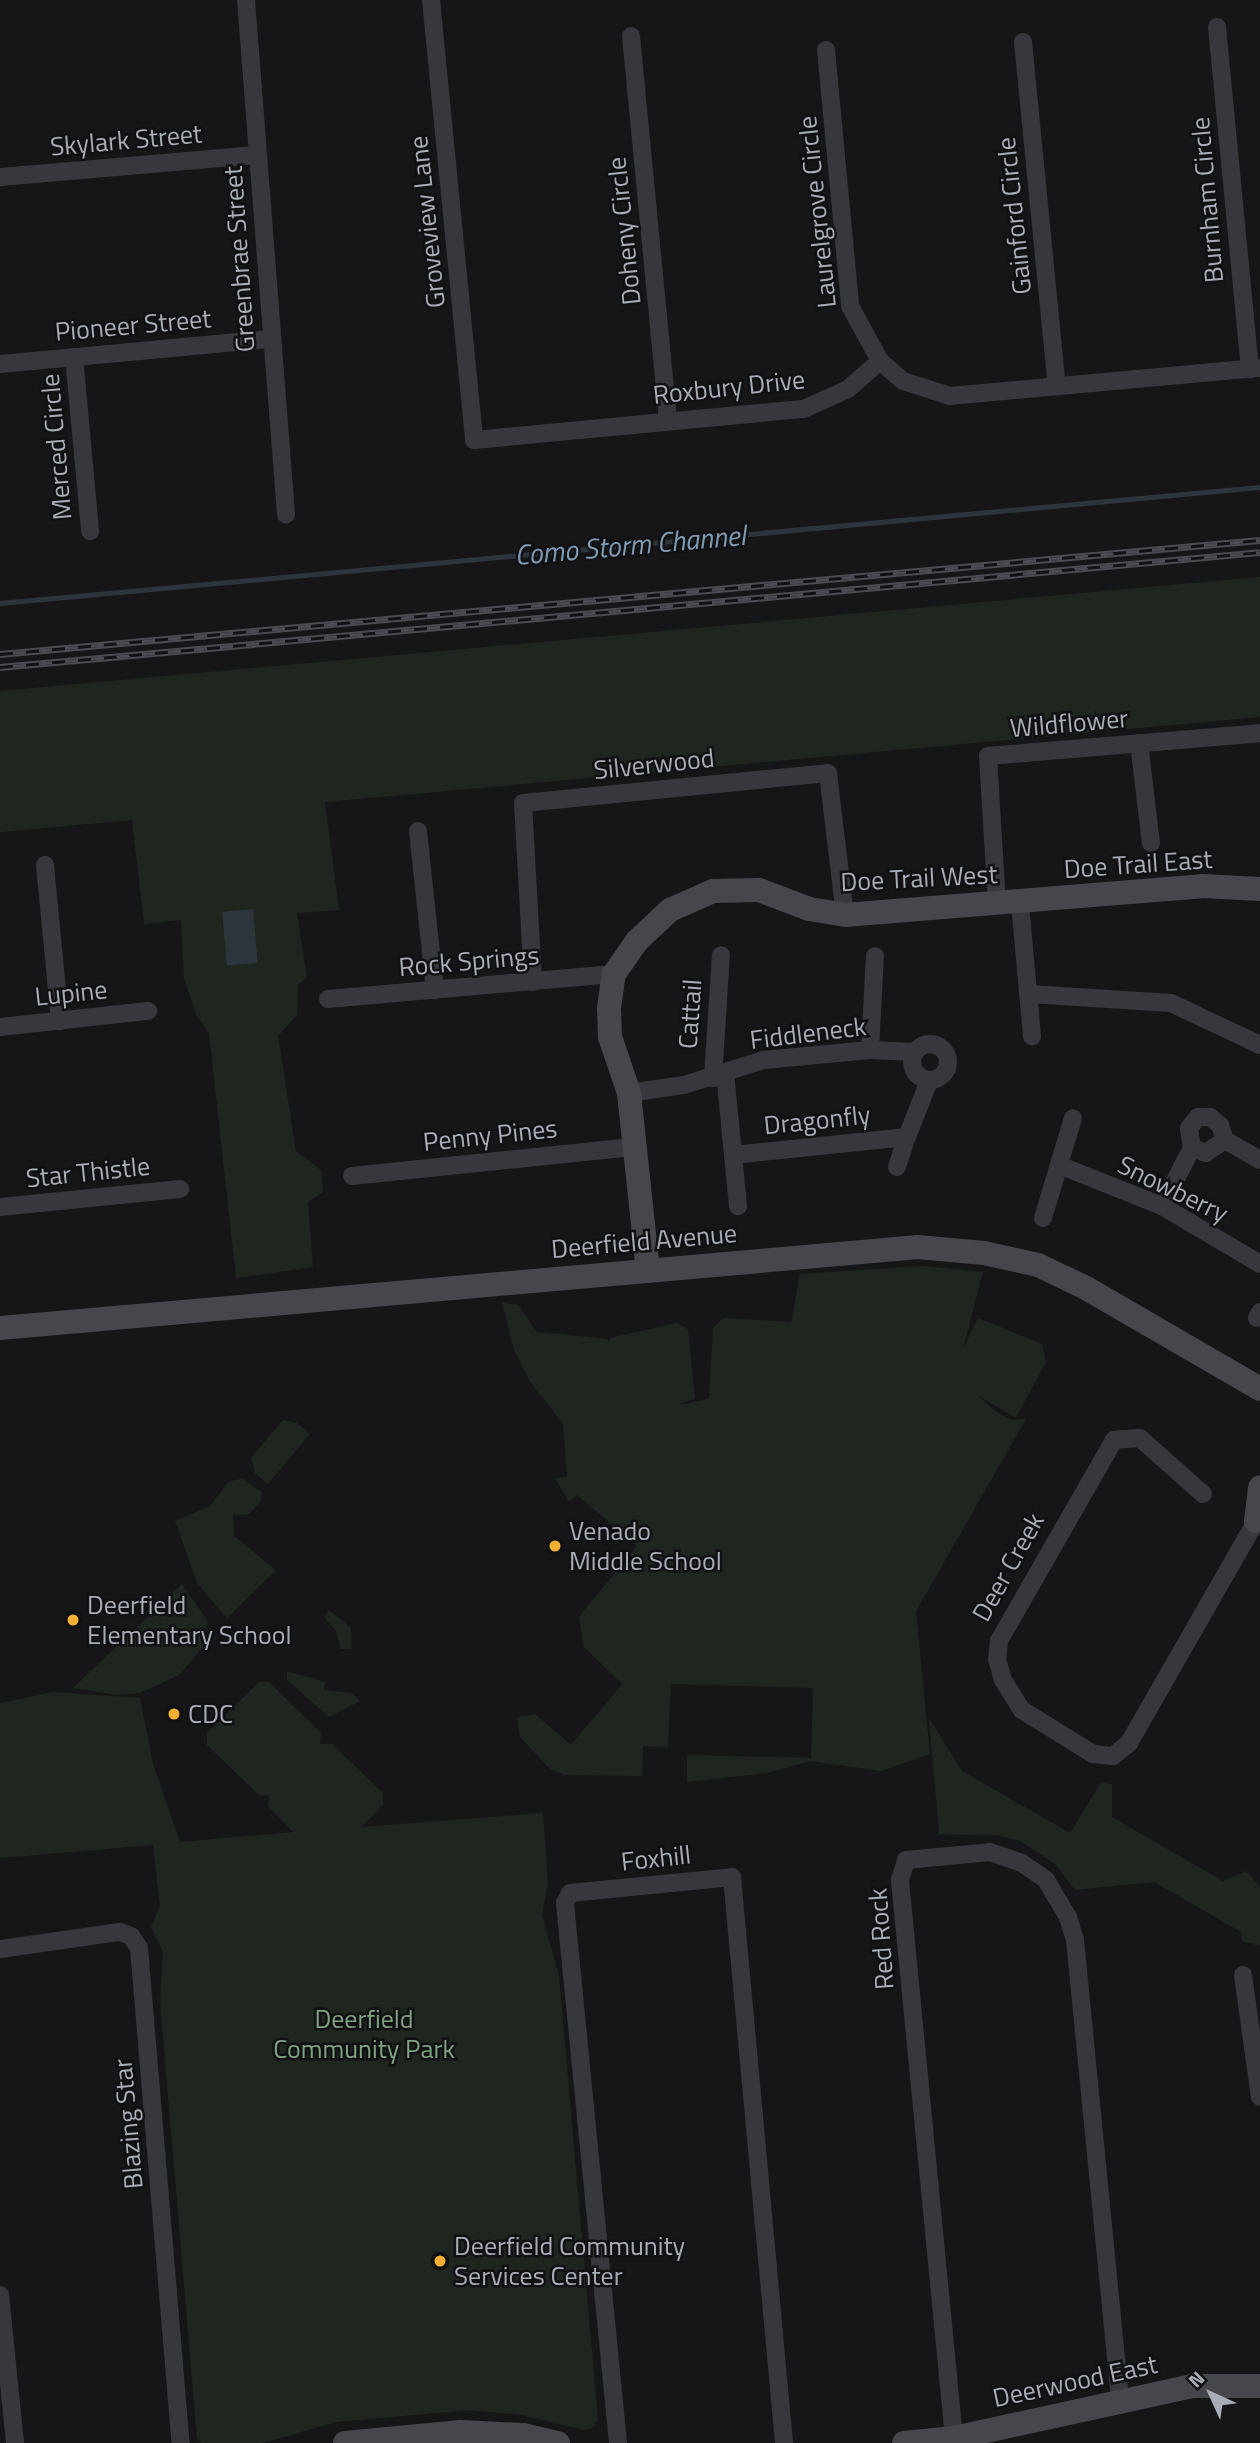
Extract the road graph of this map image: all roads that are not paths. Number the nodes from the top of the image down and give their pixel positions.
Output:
1 (246, 0) edge
2 (432, 0) edge
3 (1217, 27) dead end
4 (631, 37) dead end
5 (1023, 42) dead end
6 (826, 50) dead end
7 (257, 155) junction
8 (0, 177) edge
9 (271, 339) junction
10 (74, 357) junction
11 (880, 361) junction
12 (0, 364) edge
13 (1255, 368) edge
14 (1057, 386) junction
15 (668, 421) junction
16 (474, 440) joint
17 (286, 514) dead end
18 (90, 531) dead end
19 (1260, 733) edge
20 (1139, 743) junction
21 (418, 831) dead end
22 (1151, 843) dead end
23 (44, 865) dead end
24 (1260, 889) edge
25 (1009, 904) junction
26 (845, 915) junction
27 (721, 954) dead end
28 (875, 956) dead end
29 (614, 974) junction
30 (533, 982) junction
31 (435, 990) junction
32 (1030, 994) junction
33 (328, 999) dead end
34 (148, 1011) dead end
35 (60, 1021) junction
36 (0, 1027) edge
37 (1032, 1036) dead end
38 (1260, 1045) edge
39 (870, 1050) junction
40 (912, 1052) junction
41 (719, 1075) junction
42 (929, 1082) junction
43 (629, 1093) junction
44 (1073, 1118) dead end
45 (907, 1137) junction
46 (1225, 1140) junction
47 (633, 1147) junction
48 (1192, 1148) junction
49 (733, 1155) junction
50 (1260, 1160) edge
51 (1059, 1165) junction
52 (897, 1167) dead end
53 (352, 1176) dead end
54 (180, 1189) dead end
55 (738, 1206) dead end
56 (1162, 1206) junction
57 (0, 1207) edge
58 (1043, 1218) dead end
59 (1260, 1264) edge
60 (648, 1271) junction
61 (0, 1328) edge
62 (1260, 1389) edge
63 (1260, 1487) edge
64 (1203, 1494) dead end
65 (1259, 1520) edge
66 (0, 1948) edge
67 (1243, 1975) dead end
68 (1258, 2060) edge
69 (1260, 2097) edge
70 (0, 2295) edge
71 (1260, 2386) edge
72 (1120, 2401) junction
73 (954, 2438) junction
74 (397, 2440) edge
75 (15, 2443) edge
76 (181, 2443) edge
77 (345, 2443) edge
78 (558, 2443) edge
79 (618, 2443) edge
80 (783, 2443) edge
81 (904, 2443) edge

1 - 7 street, Greenbrae Street
2 - 16 street, Groveview Lane
3 - 13 street, Burnham Circle
4 - 15 street, Doheny Circle
5 - 14 street, Gainford Circle
6 - 11 street, Laurelgrove Circle
7 - 8 street, Skylark Street
7 - 9 street, Greenbrae Street
9 - 10 street, Pioneer Street
9 - 17 street, Greenbrae Street
10 - 12 street, Pioneer Street
10 - 18 street, Merced Circle
11 - 14 street
11 - 15 street, Roxbury Drive
13 - 14 street
15 - 16 street, Roxbury Drive
19 - 20 street, Wildflower
20 - 22 street
20 - 25 street, Wildflower
21 - 31 street
23 - 35 street
24 - 25 street, Doe Trail East
25 - 26 street, Doe Trail West
25 - 32 street
26 - 29 street, Doe Trail West
26 - 30 street, Silverwood
27 - 41 street, Cattail
28 - 39 street
29 - 30 street, Rock Springs
29 - 43 street
30 - 31 street, Rock Springs
31 - 33 street, Rock Springs
32 - 37 street
32 - 38 street
34 - 35 street, Lupine
35 - 36 street, Lupine
39 - 40 street, Fiddleneck
39 - 41 street, Fiddleneck
40 - 42 street
40 - 42 street, Fiddleneck
41 - 43 street, Fiddleneck
41 - 49 street, Dragonfly
42 - 45 street, Dragonfly
43 - 47 street
44 - 51 street
45 - 49 street, Dragonfly
45 - 52 street, Dragonfly
46 - 48 street
46 - 48 street
46 - 50 street
47 - 53 street, Penny Pines
47 - 60 street
48 - 56 street
49 - 55 street, Dragonfly
51 - 56 street, Snowberry
51 - 58 street
54 - 57 street, Star Thistle
56 - 59 street, Snowberry
60 - 61 street, Deerfield Avenue
60 - 62 street, Deerfield Avenue
63 - 65 street, Deer Creek
64 - 65 street, Deer Creek
66 - 76 street, Blazing Star
67 - 68 street
68 - 69 street
70 - 75 street
71 - 72 street, Deerwood East
72 - 73 street, Deerwood East
72 - 73 street, Red Rock
73 - 81 street, Deerwood East
74 - 77 street
74 - 78 street
79 - 80 street, Foxhill

